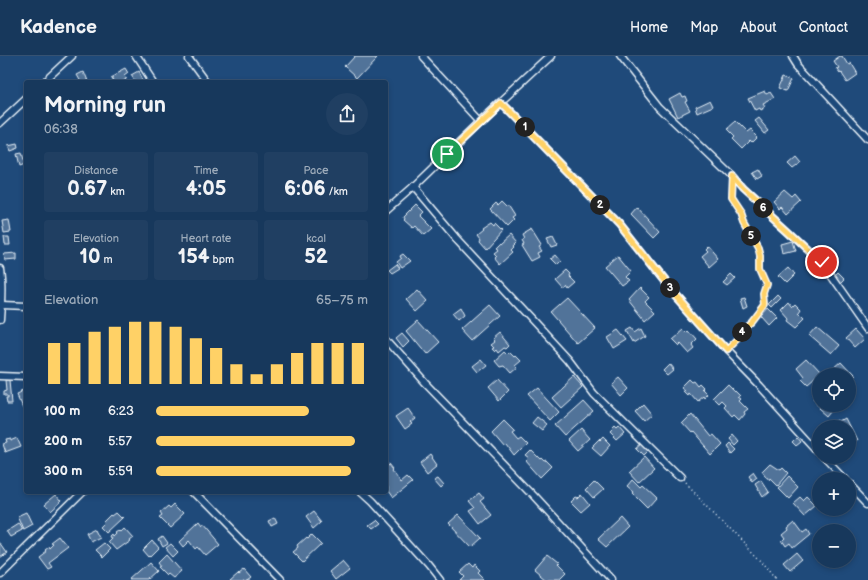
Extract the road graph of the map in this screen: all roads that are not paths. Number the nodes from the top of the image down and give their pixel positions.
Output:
1 (72, 56) edge
2 (136, 56) edge
3 (189, 56) edge
4 (421, 56) edge
5 (551, 56) edge
6 (620, 56) edge
7 (793, 56) edge
8 (46, 80) edge
9 (153, 80) edge
10 (207, 80) edge
11 (24, 101) edge
12 (501, 103) junction
13 (481, 120) junction
14 (0, 123) edge
15 (868, 140) edge
16 (413, 187) junction
17 (388, 209) edge
18 (0, 268) edge
19 (2, 305) junction
20 (24, 306) edge
21 (0, 320) edge
22 (868, 328) edge
23 (388, 341) edge
24 (0, 376) edge
25 (24, 377) edge
26 (812, 443) edge
27 (831, 464) edge
28 (838, 472) edge
29 (680, 478) road end
30 (856, 490) edge
31 (80, 494) edge
32 (196, 494) edge
33 (362, 494) edge
34 (868, 503) edge
35 (0, 573) edge
36 (280, 580) edge
37 (440, 580) edge
38 (611, 580) edge

1 - 8 street
2 - 9 street
3 - 10 street
4 - 13 street
5 - 12 street
6 - 22 street
7 - 15 street
11 - 14 street
12 - 13 street
12 - 26 street
13 - 16 street
16 - 17 street
16 - 29 street
18 - 19 street
19 - 20 street
19 - 21 street
23 - 38 street
24 - 25 street
27 - 28 street
30 - 34 street
31 - 35 street
32 - 36 street
33 - 37 street

